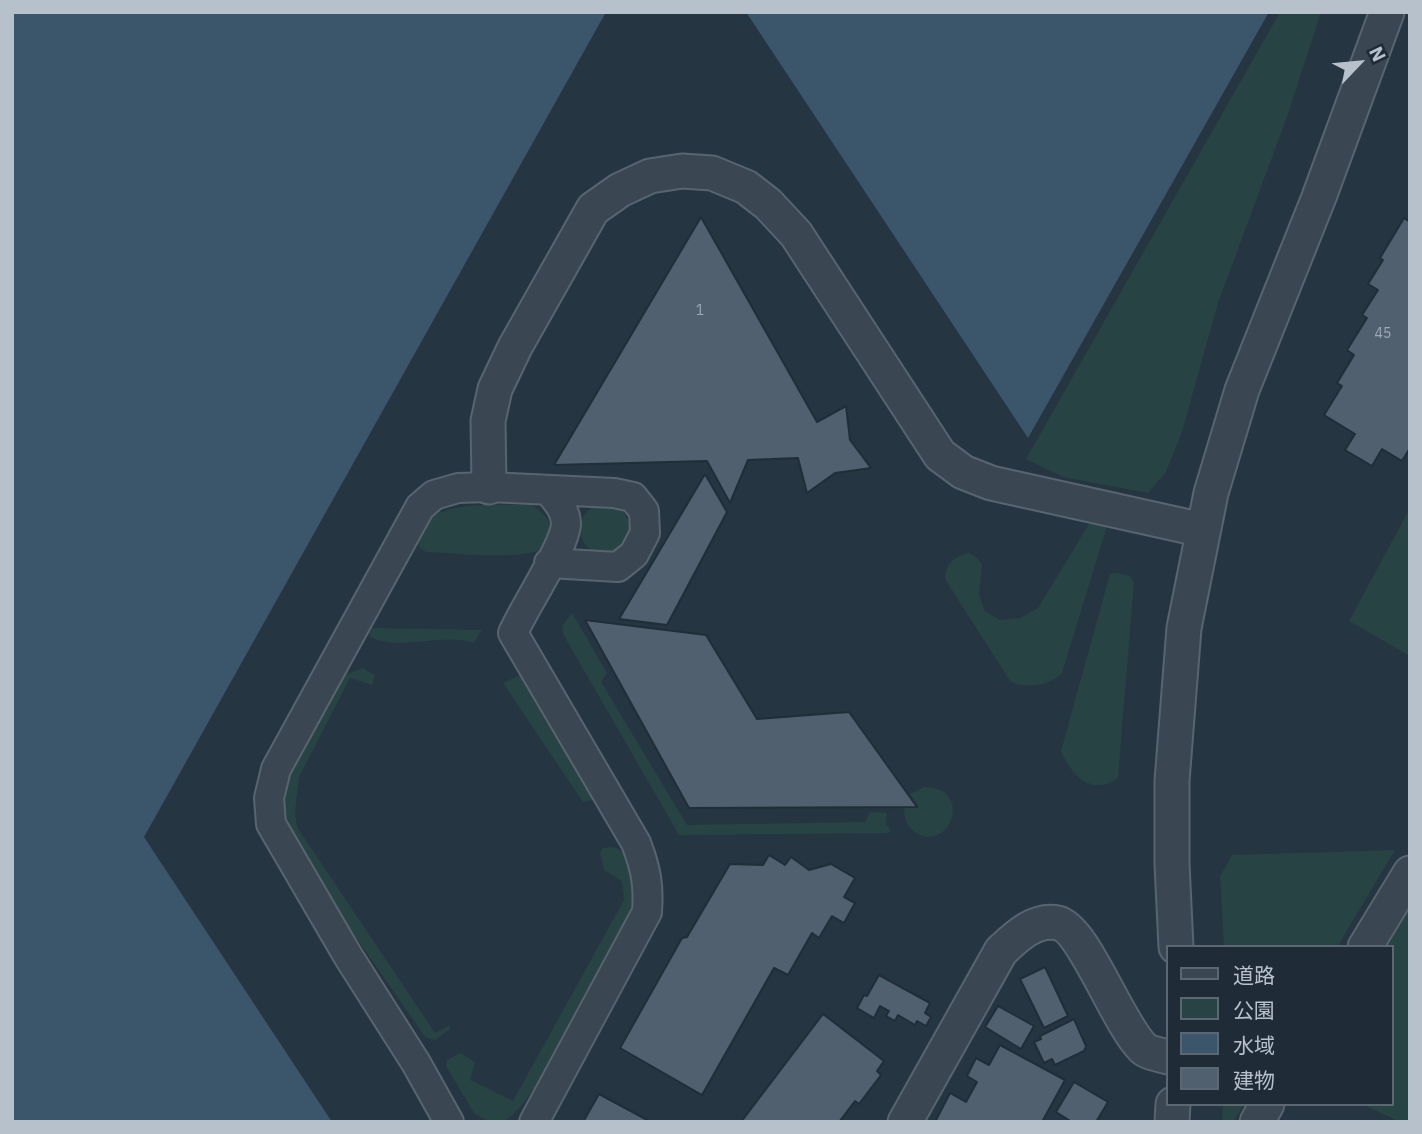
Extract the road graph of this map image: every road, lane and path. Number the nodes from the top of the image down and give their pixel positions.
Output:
1 (1387, 12) edge
2 (489, 487) junction
3 (548, 490) junction
4 (1203, 530) junction
5 (550, 563) junction
6 (1410, 873) edge
7 (1175, 945) edge
8 (1365, 945) edge
9 (1166, 1056) edge
10 (1267, 1106) edge
11 (449, 1122) edge
12 (534, 1122) edge
13 (905, 1122) edge
14 (1257, 1122) edge

1 - 4 street
2 - 3 street
2 - 4 street
2 - 11 street
3 - 5 street
3 - 5 street
4 - 7 street
5 - 12 street
6 - 8 street
9 - 13 street
10 - 14 street

